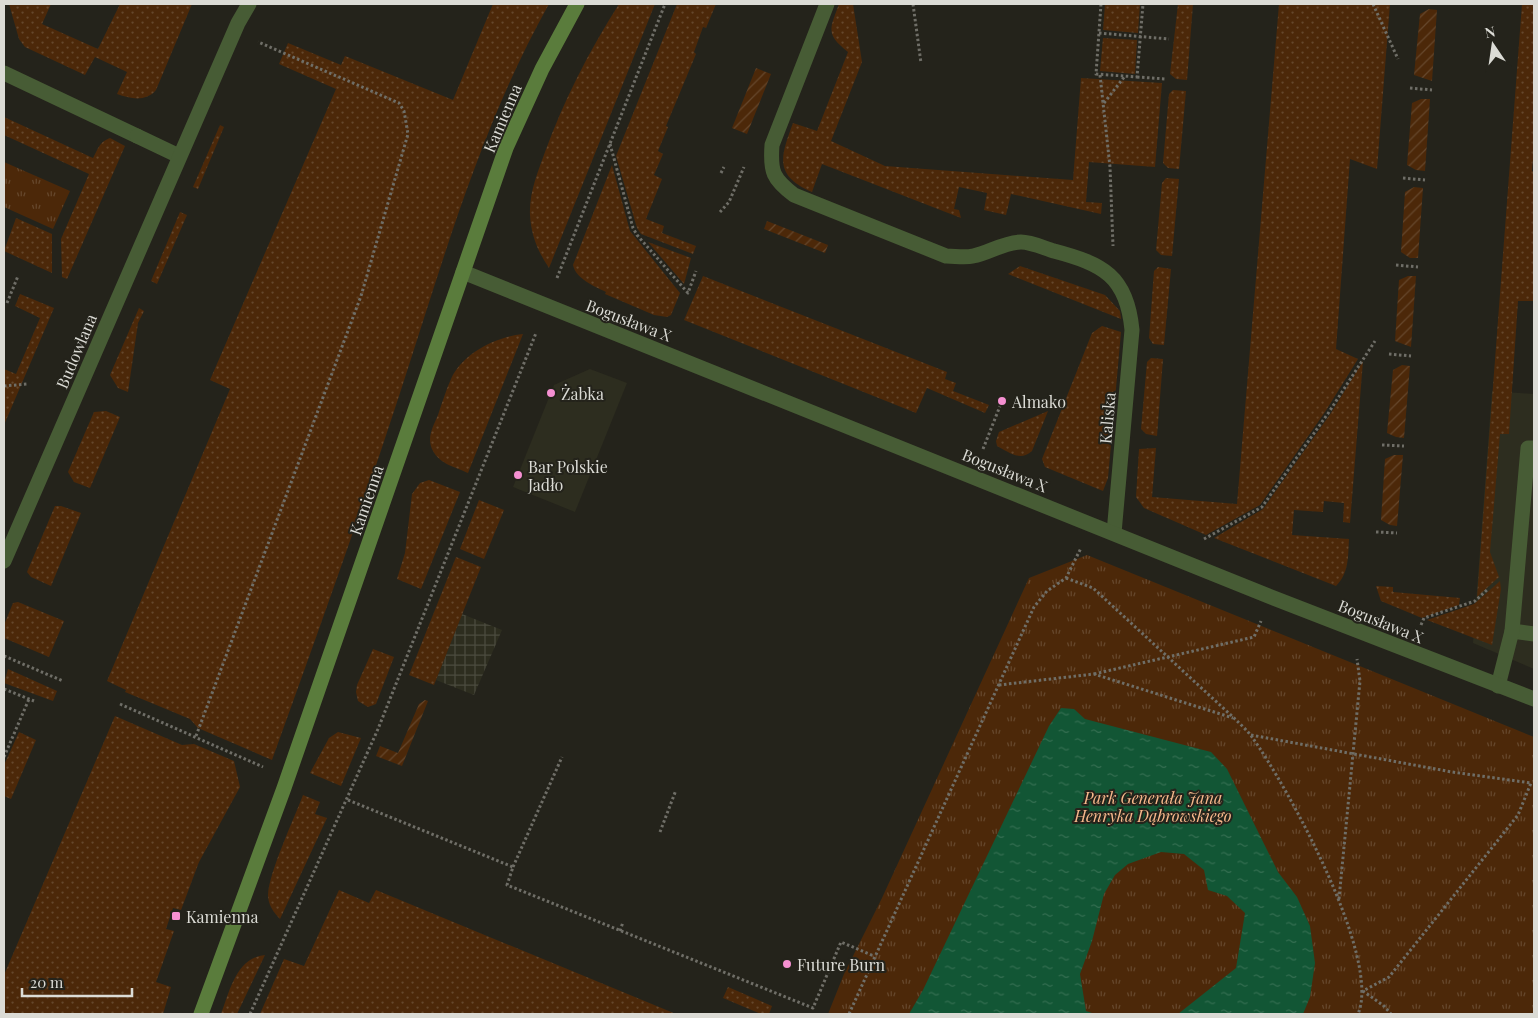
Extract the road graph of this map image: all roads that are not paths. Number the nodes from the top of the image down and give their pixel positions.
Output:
1 (249, 4) edge
2 (577, 4) edge
3 (827, 4) edge
4 (4, 73) edge
5 (179, 156) junction
6 (463, 272) junction
7 (1534, 448) edge
8 (1114, 533) junction
9 (4, 561) edge
10 (1512, 631) junction
11 (1534, 634) edge
12 (1498, 686) junction
13 (1534, 699) edge
14 (201, 1014) edge

1 - 5 street, Budowlana
2 - 6 street, Kamienna
3 - 8 street, Kaliska
4 - 5 street
5 - 9 street, Budowlana
6 - 8 street, Bogusława X
6 - 14 street, Kamienna
7 - 10 street
8 - 12 street, Bogusława X
10 - 11 street
10 - 12 street
12 - 13 street, Bogusława X

